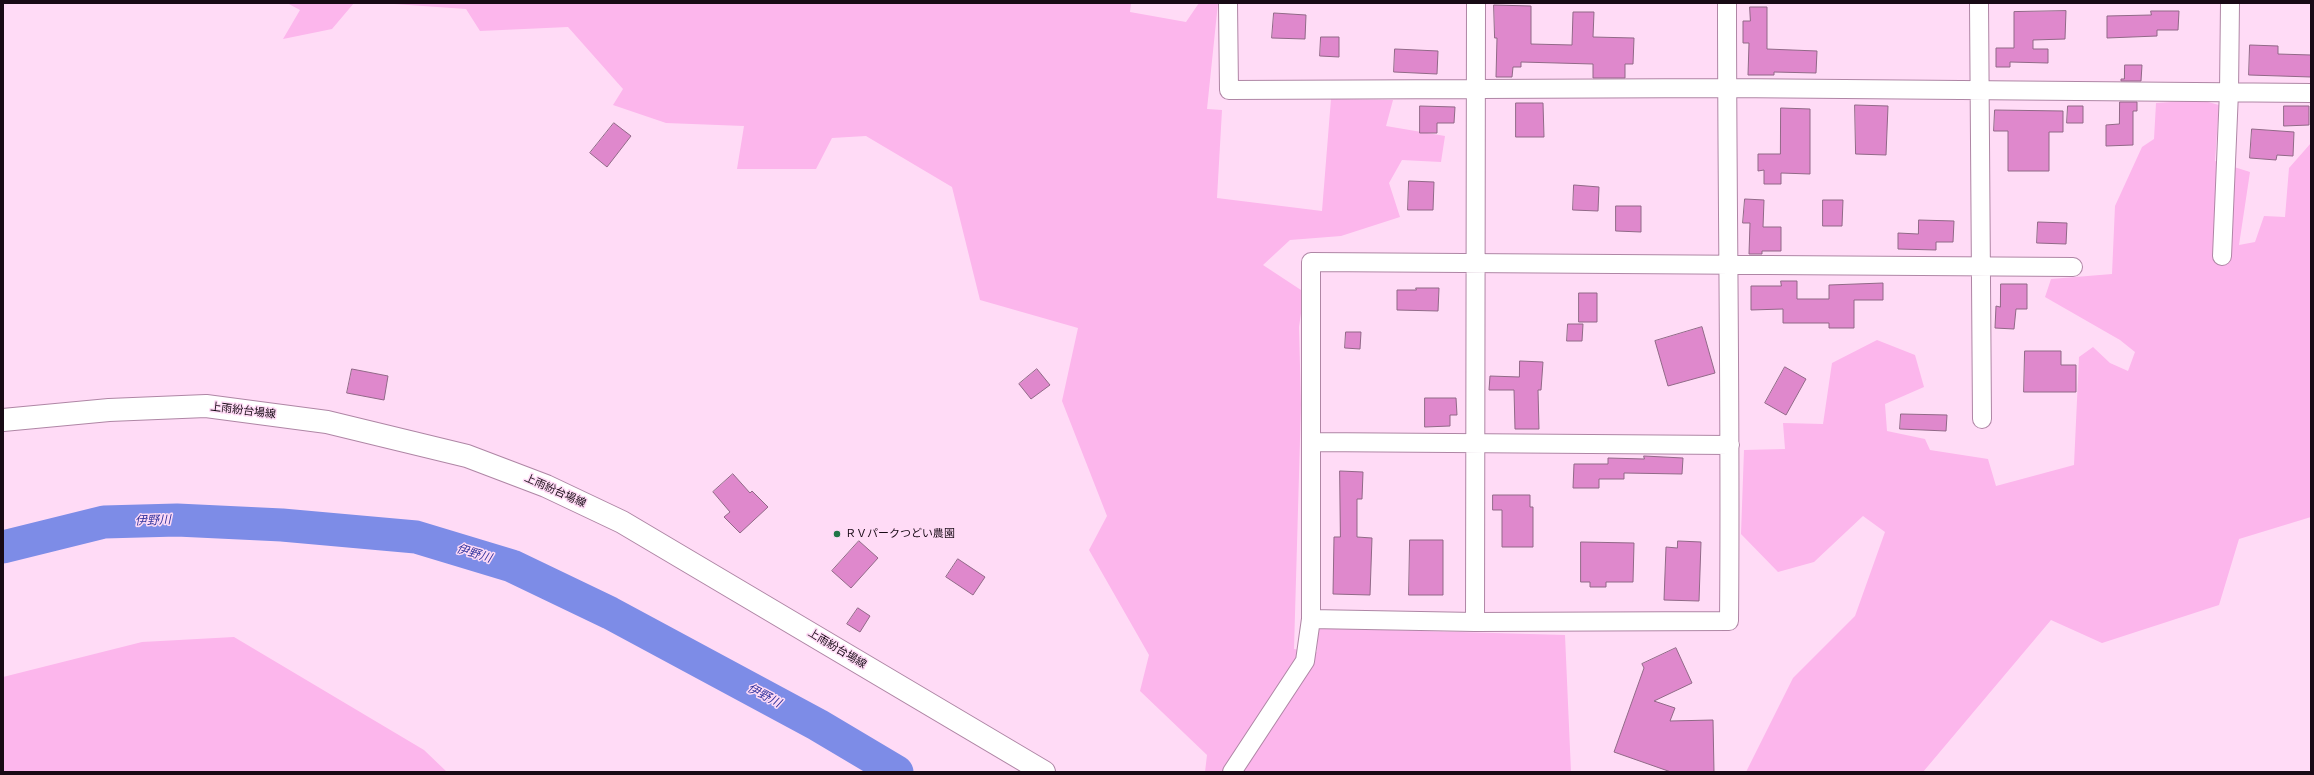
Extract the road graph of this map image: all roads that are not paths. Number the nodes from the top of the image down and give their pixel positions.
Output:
1 (1228, 3) edge
2 (1476, 3) edge
3 (1727, 3) edge
4 (1979, 3) edge
5 (2230, 3) edge
6 (1727, 88) junction
7 (1980, 89) junction
8 (1476, 90) junction
9 (2229, 92) junction
10 (2311, 93) edge
11 (2222, 256) dead end
12 (1476, 265) junction
13 (1727, 265) junction
14 (1981, 267) junction
15 (2073, 267) dead end
16 (1982, 419) dead end
17 (3, 420) edge
18 (1310, 442) junction
19 (1475, 442) junction
20 (1730, 445) junction
21 (1311, 619) junction
22 (1475, 622) junction
23 (1044, 772) edge
24 (1232, 772) edge

1 - 8 street
2 - 8 street
3 - 6 street
4 - 7 street
5 - 9 street
6 - 7 street
6 - 8 street
6 - 13 street
7 - 9 street
7 - 14 street
8 - 12 street
9 - 10 street
9 - 11 street
12 - 13 street
12 - 18 street
12 - 19 street
13 - 14 street
13 - 20 street
14 - 15 street
14 - 16 street
17 - 23 main road, 上雨紛台場線
18 - 19 street
18 - 21 street
19 - 20 street
19 - 22 street
20 - 22 street
21 - 22 street
21 - 24 street

